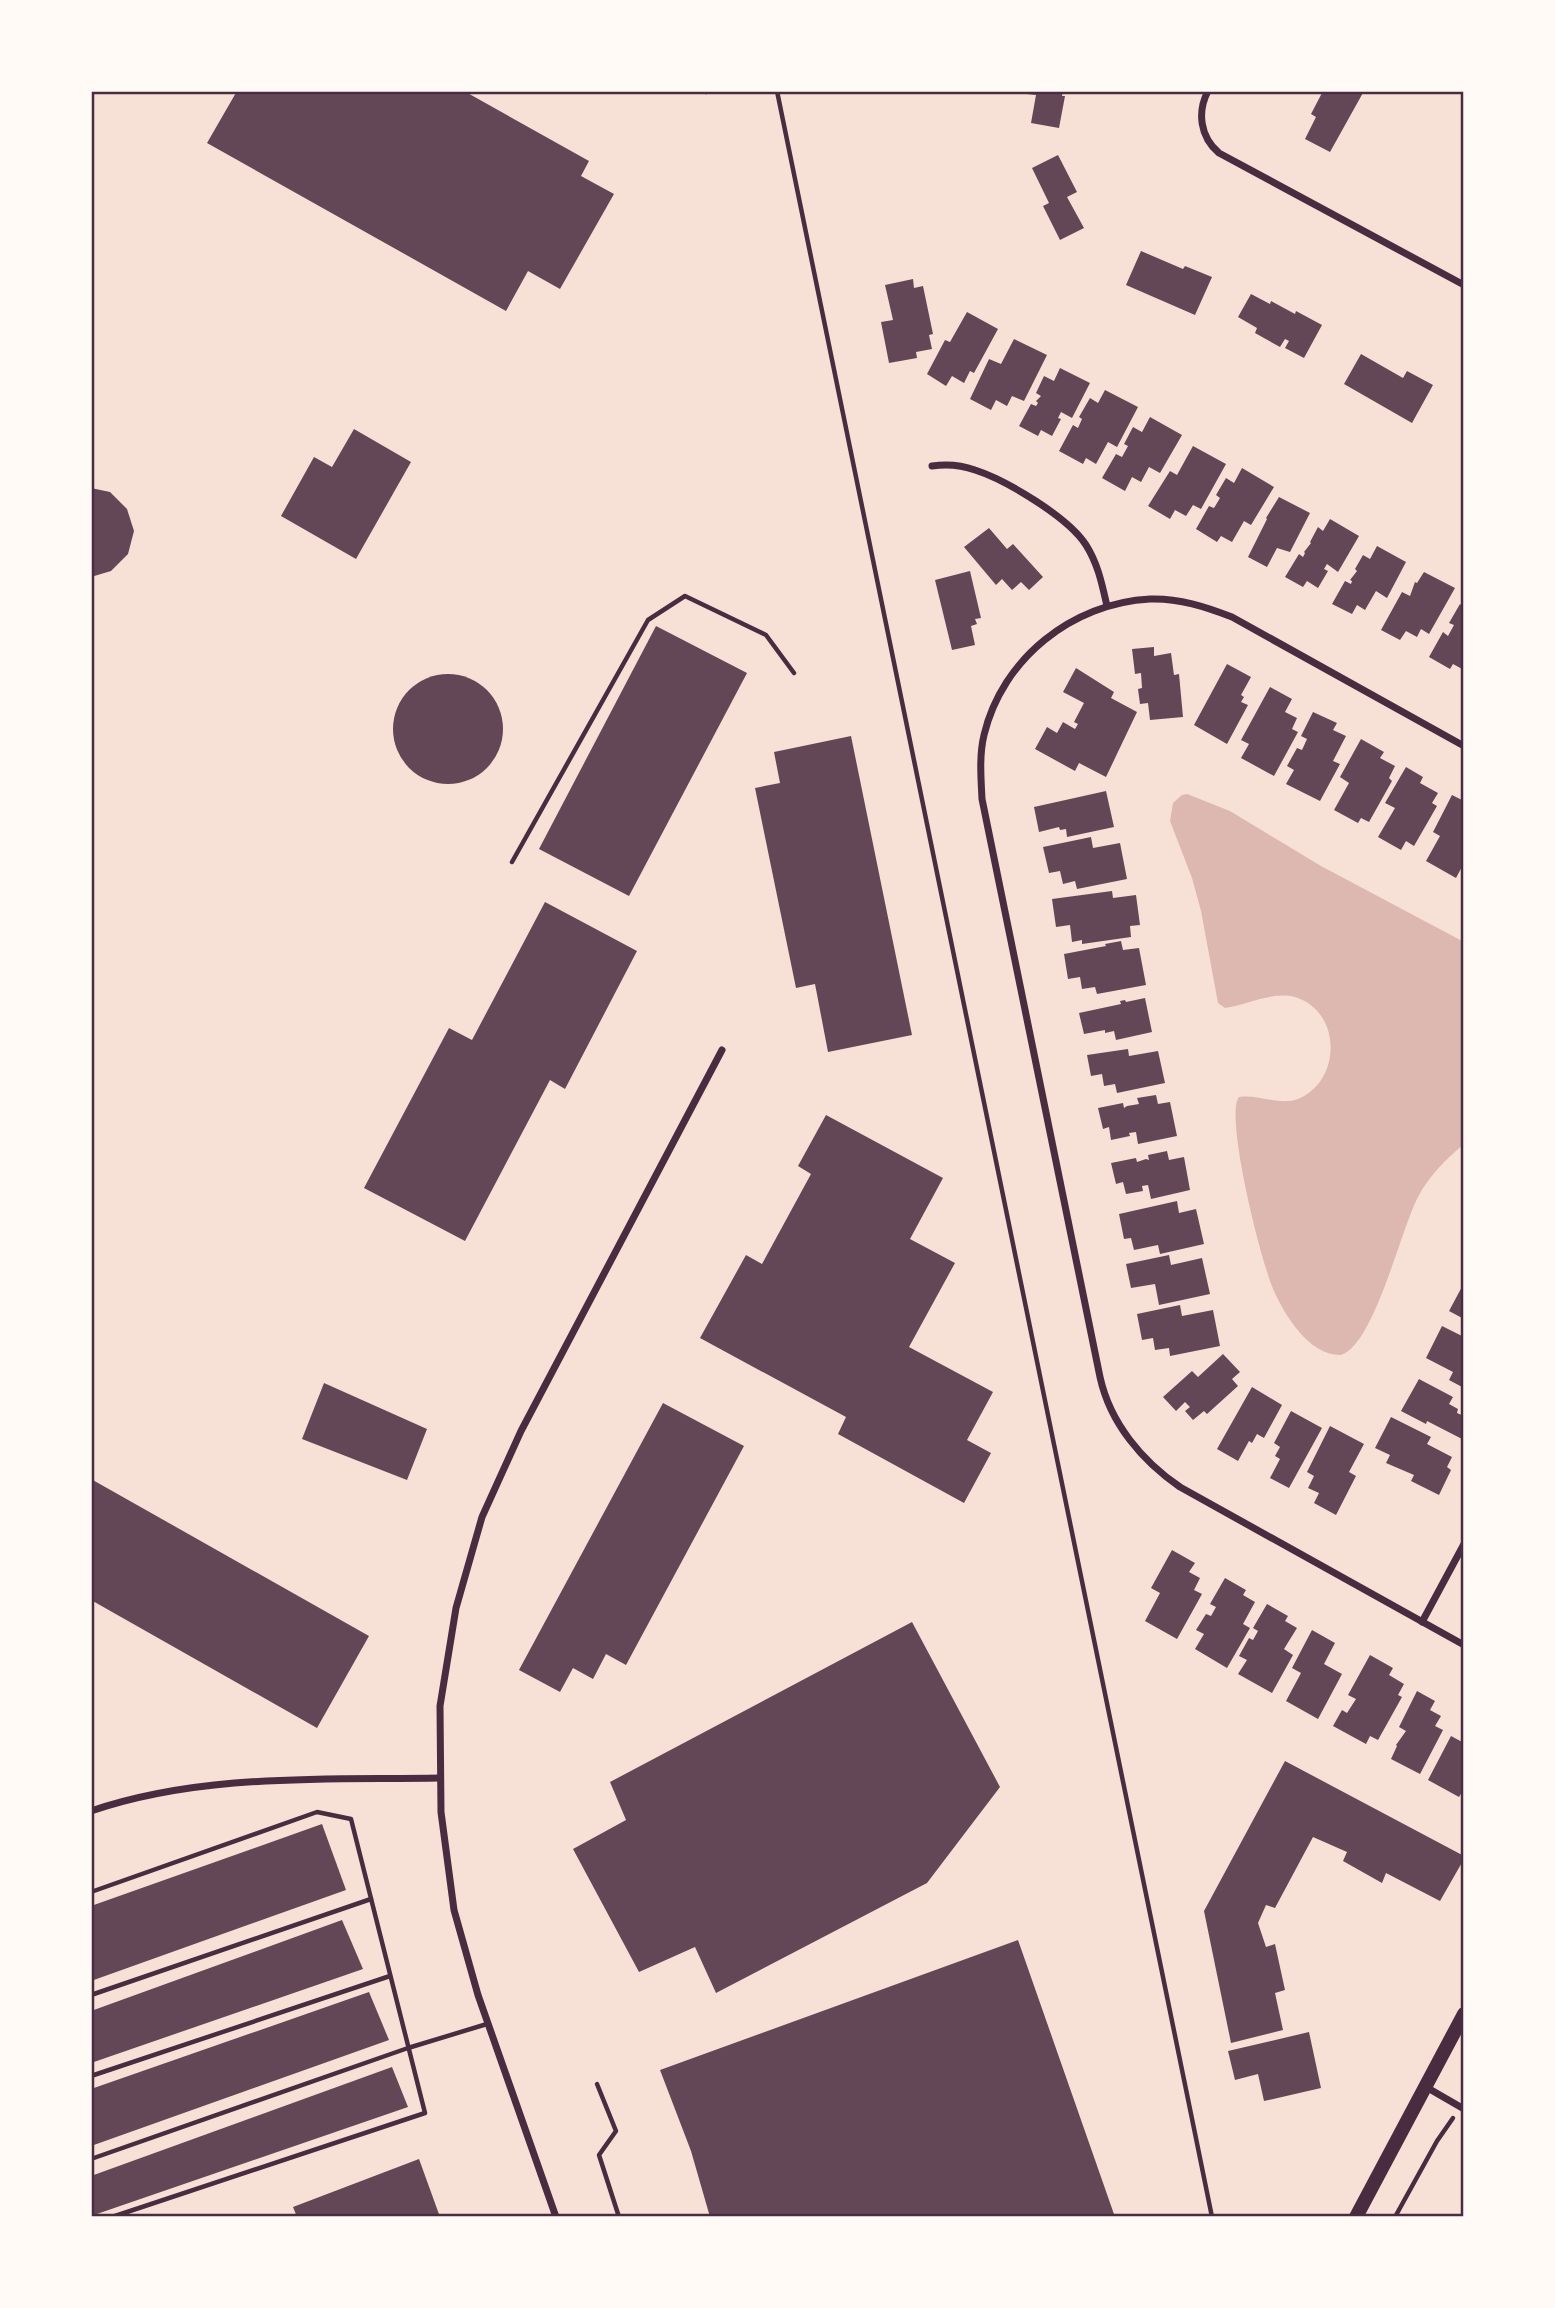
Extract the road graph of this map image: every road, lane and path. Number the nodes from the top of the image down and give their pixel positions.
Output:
1 (777, 91) edge
2 (1208, 91) edge
3 (1464, 285) edge
4 (932, 466) dead end
5 (1107, 606) junction
6 (793, 673) dead end
7 (1464, 746) edge
8 (512, 862) dead end
9 (722, 1050) dead end
10 (1464, 1544) edge
11 (1422, 1622) junction
12 (1464, 1645) edge
13 (439, 1778) junction
14 (91, 1811) edge
15 (91, 1892) edge
16 (371, 1899) junction
17 (390, 1976) junction
18 (91, 1996) edge
19 (1464, 2014) edge
20 (488, 2024) junction
21 (408, 2048) junction
22 (91, 2076) edge
23 (597, 2084) dead end
24 (1425, 2087) junction
25 (1462, 2107) edge
26 (91, 2159) edge
27 (112, 2217) edge
28 (556, 2217) edge
29 (619, 2217) edge
30 (1212, 2217) edge
31 (1356, 2217) edge
32 (1395, 2217) edge

1 - 30 path
2 - 3 street
4 - 5 street
5 - 7 street
5 - 11 street
6 - 8 lane
9 - 13 street
10 - 11 street
11 - 12 street
13 - 14 street
13 - 20 street
15 - 16 lane
16 - 17 lane
16 - 18 lane
17 - 21 lane
17 - 22 lane
19 - 24 main road
20 - 21 lane
20 - 28 street
21 - 26 lane
21 - 27 lane
23 - 29 lane
24 - 25 street
24 - 31 main road
25 - 32 path

